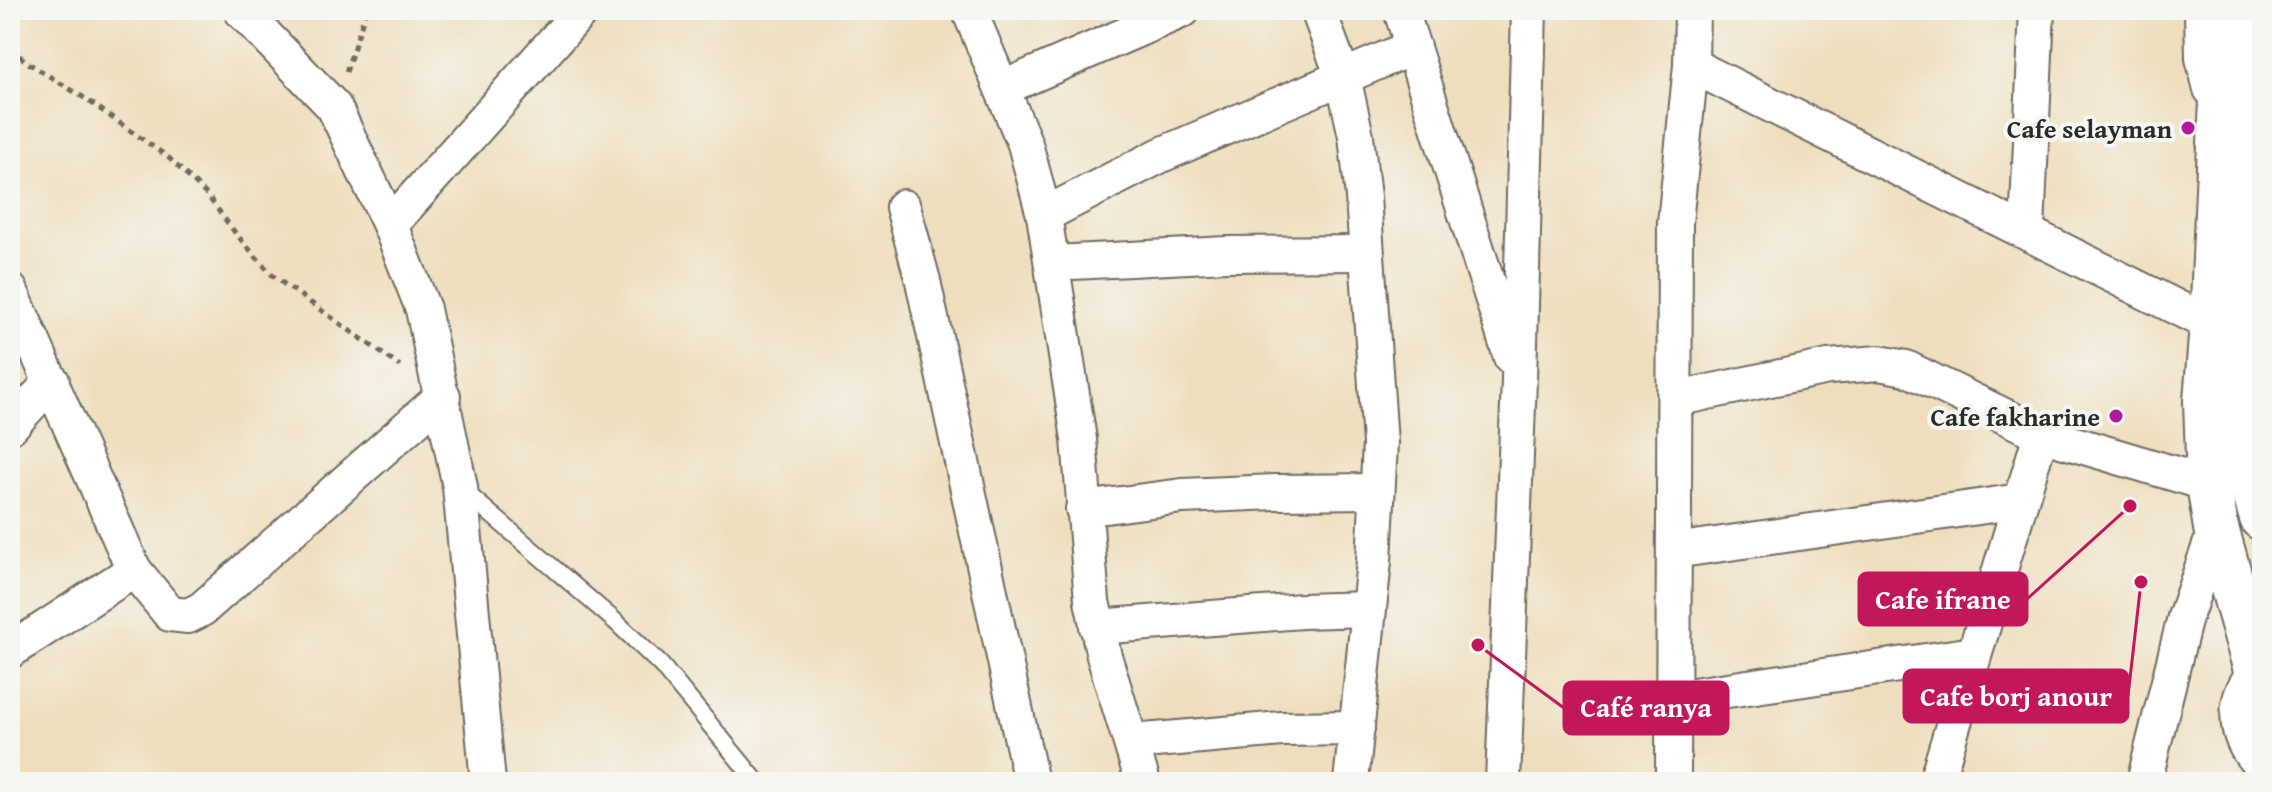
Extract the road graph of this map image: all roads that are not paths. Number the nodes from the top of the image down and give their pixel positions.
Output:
1 (241, 10) edge
2 (582, 10) edge
3 (969, 10) edge
4 (1183, 10) edge
5 (1318, 10) edge
6 (1401, 10) edge
7 (1529, 10) edge
8 (1692, 10) edge
9 (2037, 10) edge
10 (2202, 10) edge
11 (2226, 10) edge
12 (2260, 10) edge
13 (1413, 47) junction
14 (1691, 65) junction
15 (1343, 77) junction
16 (1003, 88) junction
17 (2222, 129) junction
18 (903, 207) dead end
19 (1044, 215) junction
20 (390, 225) junction
21 (2027, 230) junction
22 (1366, 253) junction
23 (1053, 263) junction
24 (10, 290) edge
25 (2212, 325) junction
26 (1519, 380) junction
27 (52, 381) junction
28 (443, 396) junction
29 (1675, 399) junction
30 (10, 427) edge
31 (2041, 434) junction
32 (2209, 484) junction
33 (460, 487) junction
34 (1376, 491) junction
35 (2020, 501) junction
36 (1083, 509) junction
37 (2262, 518) edge
38 (2216, 528) junction
39 (1674, 551) junction
40 (134, 570) junction
41 (1368, 609) junction
42 (1097, 627) junction
43 (10, 651) edge
44 (1974, 654) junction
45 (2260, 675) edge
46 (1673, 698) junction
47 (1357, 728) junction
48 (1132, 742) junction
49 (2261, 766) edge
50 (488, 782) edge
51 (757, 782) edge
52 (1031, 782) edge
53 (1143, 782) edge
54 (1351, 782) edge
55 (1503, 782) edge
56 (1673, 782) edge
57 (1936, 782) edge
58 (2144, 782) edge

1 - 20 street
2 - 20 street
3 - 16 street
4 - 16 street
5 - 15 street
6 - 13 street
7 - 26 street
8 - 14 street
9 - 21 street
10 - 17 street
11 - 17 street
12 - 37 street
13 - 15 street
13 - 26 street
14 - 21 street
14 - 29 street
15 - 19 street
15 - 22 street
16 - 19 street
17 - 25 street
18 - 52 street
19 - 23 street
20 - 28 street
21 - 25 street
22 - 23 street
22 - 34 street
23 - 36 street
24 - 27 street
25 - 32 street
26 - 55 street
27 - 30 street
27 - 40 street
28 - 33 street
28 - 40 street
29 - 31 street
29 - 39 street
31 - 32 street
31 - 35 street
32 - 38 street
33 - 50 street
33 - 51 lane
34 - 36 street
34 - 41 street
35 - 39 street
35 - 44 street
36 - 42 street
38 - 45 street
38 - 58 street
39 - 46 street
40 - 43 street
41 - 42 street
41 - 47 street
42 - 48 street
44 - 46 street
44 - 57 street
45 - 49 street
46 - 56 street
47 - 48 street
47 - 54 street
48 - 53 street

